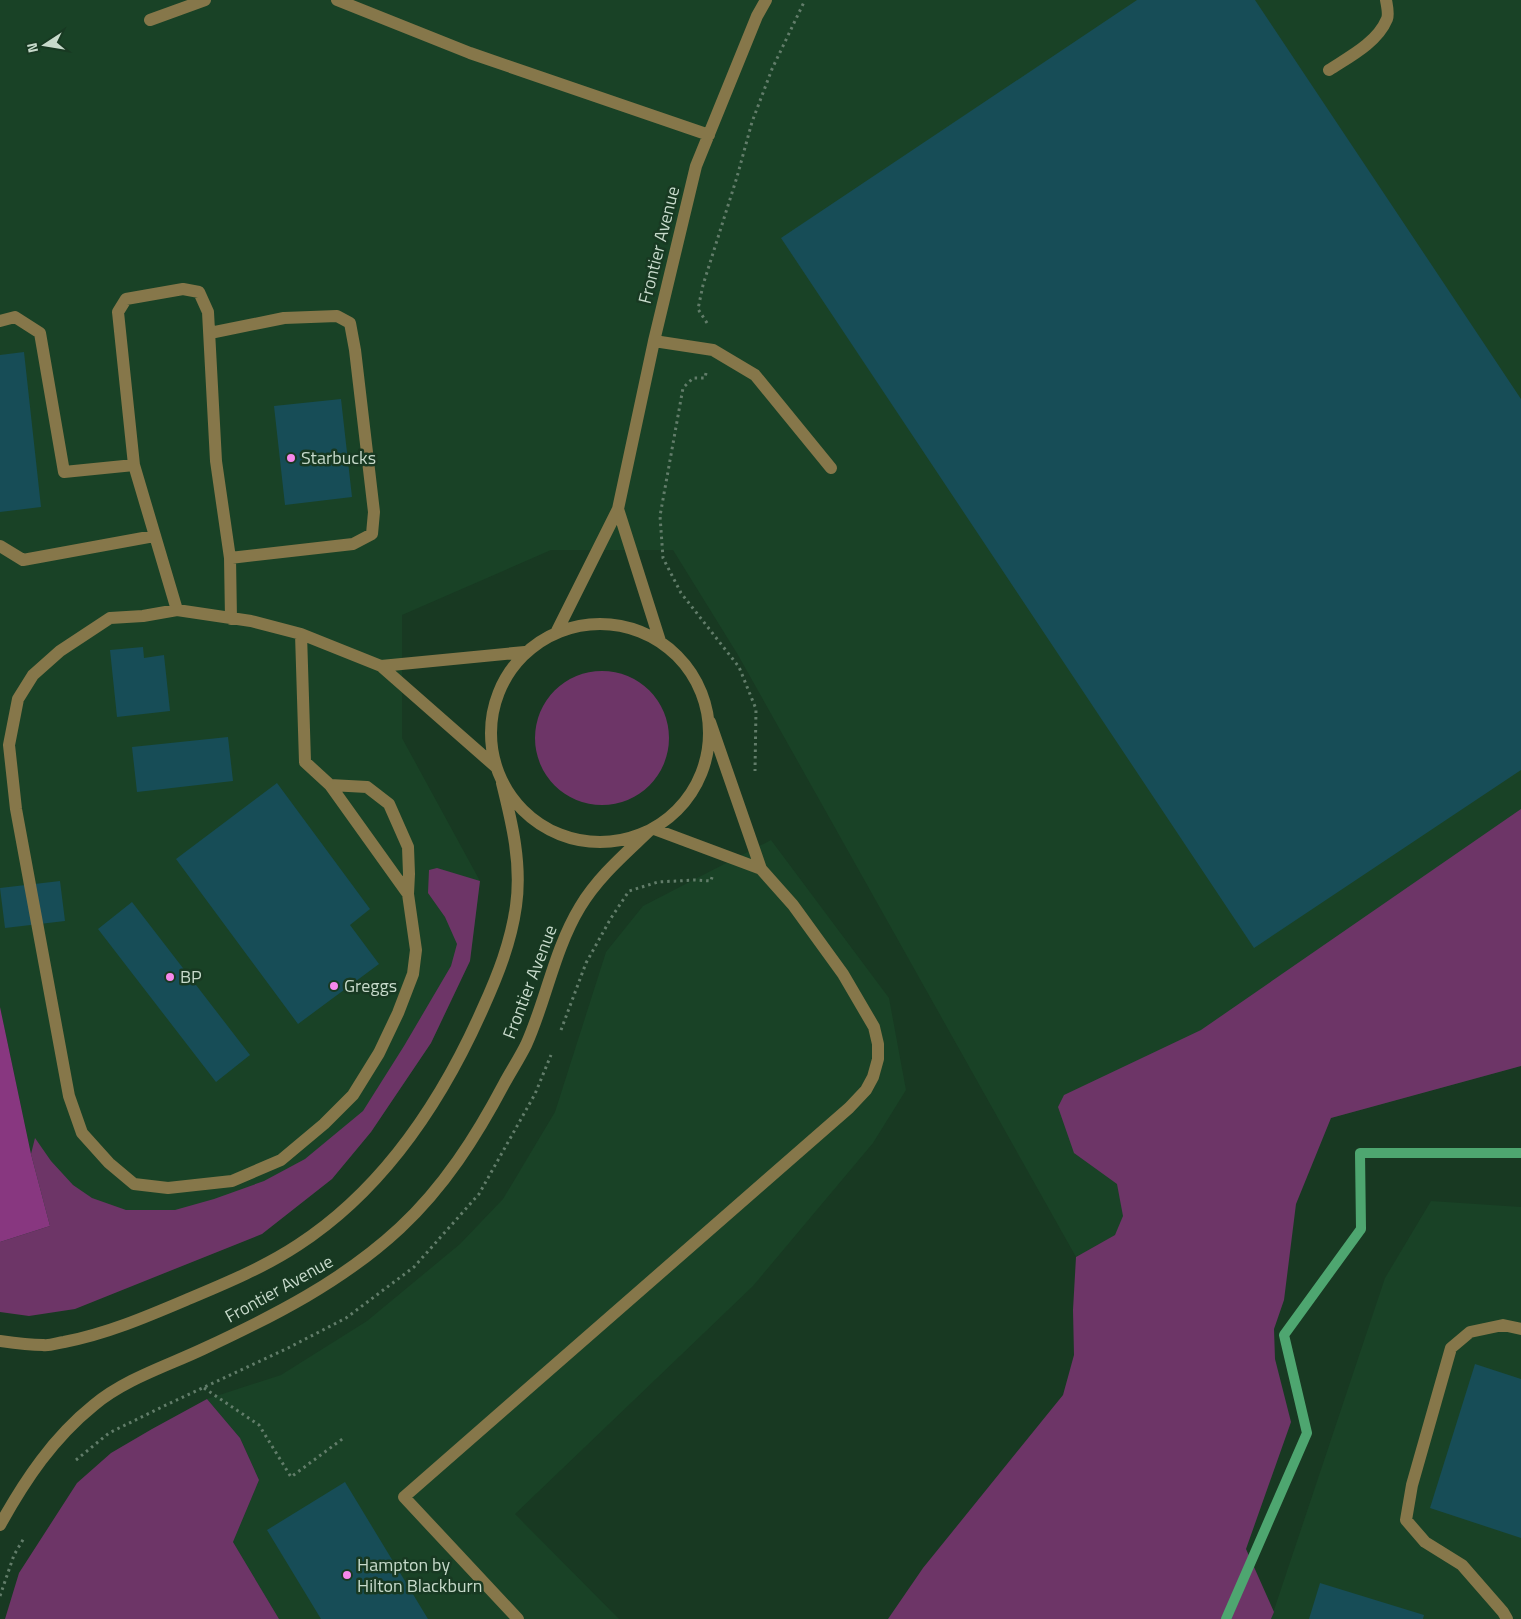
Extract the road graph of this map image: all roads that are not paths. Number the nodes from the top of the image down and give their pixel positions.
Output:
1 (204, 0) edge
2 (337, 0) edge
3 (766, 0) edge
4 (1386, 0) edge
5 (150, 20) dead end
6 (1329, 70) dead end
7 (708, 135) junction
8 (0, 320) edge
9 (210, 333) junction
10 (654, 341) junction
11 (134, 465) junction
12 (831, 468) dead end
13 (618, 509) junction
14 (154, 536) junction
15 (0, 546) edge
16 (230, 558) junction
17 (177, 610) junction
18 (231, 619) junction
19 (557, 631) junction
20 (301, 634) junction
21 (660, 640) junction
22 (525, 652) junction
23 (381, 666) junction
24 (710, 722) junction
25 (496, 767) junction
26 (502, 783) junction
27 (330, 785) junction
28 (651, 830) junction
29 (761, 869) junction
30 (408, 894) junction
31 (1521, 1329) edge
32 (0, 1341) edge
33 (0, 1525) edge
34 (518, 1619) edge
35 (1507, 1619) edge

1 - 5 street
2 - 7 street
3 - 7 street, Frontier Avenue
4 - 6 street
7 - 10 street, Frontier Avenue
8 - 11 street
9 - 11 street
9 - 16 street
9 - 16 street
10 - 12 street
10 - 13 street, Frontier Avenue
11 - 14 street
13 - 19 street, Frontier Avenue
13 - 21 street, Frontier Avenue
14 - 15 street
14 - 17 street
16 - 18 street
17 - 18 street
17 - 30 street
18 - 20 street
19 - 21 street
19 - 22 street
20 - 23 street
20 - 27 street
21 - 24 street
22 - 23 street
22 - 25 street
23 - 25 street
24 - 28 street
24 - 29 street
25 - 26 street
26 - 28 street
26 - 32 street, Frontier Avenue
27 - 30 street
27 - 30 street
28 - 29 street
28 - 33 street, Frontier Avenue
29 - 34 street
31 - 35 street

